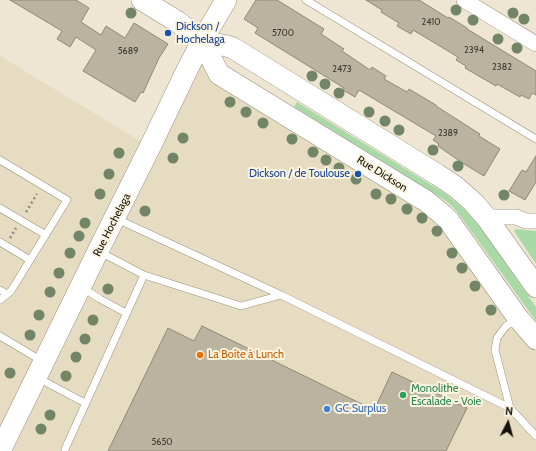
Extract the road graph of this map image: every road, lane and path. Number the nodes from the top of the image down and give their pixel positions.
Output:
1 (142, 0) edge
2 (226, 0) edge
3 (306, 0) edge
4 (464, 0) edge
5 (202, 41) junction
6 (536, 44) edge
7 (536, 139) edge
8 (0, 160) edge
9 (0, 208) edge
10 (486, 217) junction
11 (115, 218) junction
12 (536, 221) edge
13 (46, 235) junction
14 (0, 242) edge
15 (98, 251) junction
16 (30, 260) junction
17 (144, 275) junction
18 (81, 286) junction
19 (536, 287) edge
20 (0, 290) edge
21 (7, 294) junction
22 (281, 295) junction
23 (0, 300) edge
24 (126, 313) junction
25 (518, 318) junction
26 (0, 336) edge
27 (536, 339) edge
28 (40, 369) junction
29 (86, 402) junction
30 (510, 408) junction
31 (536, 436) edge
32 (65, 449) dead end
33 (0, 451) edge

1 - 5 main road, Rue Dickson
2 - 5 main road, Rue Hochelaga
3 - 7 lane
4 - 6 street
5 - 10 main road, Rue Dickson
5 - 11 main road, Rue Hochelaga
5 - 25 main road, Rue Dickson
8 - 13 lane
9 - 13 lane
10 - 12 street
10 - 19 main road, Rue Dickson
11 - 15 main road, Rue Hochelaga
11 - 22 lane
13 - 16 lane
14 - 16 lane
15 - 17 lane
15 - 18 main road, Rue Hochelaga
16 - 21 lane
17 - 22 lane
17 - 24 lane
18 - 24 lane
18 - 28 main road, Rue Hochelaga
20 - 21 lane
21 - 23 lane
22 - 30 lane
24 - 29 lane
25 - 27 main road, Rue Dickson
25 - 30 lane
26 - 28 lane
28 - 29 lane
28 - 33 main road, Rue Hochelaga
29 - 32 lane
30 - 31 lane

